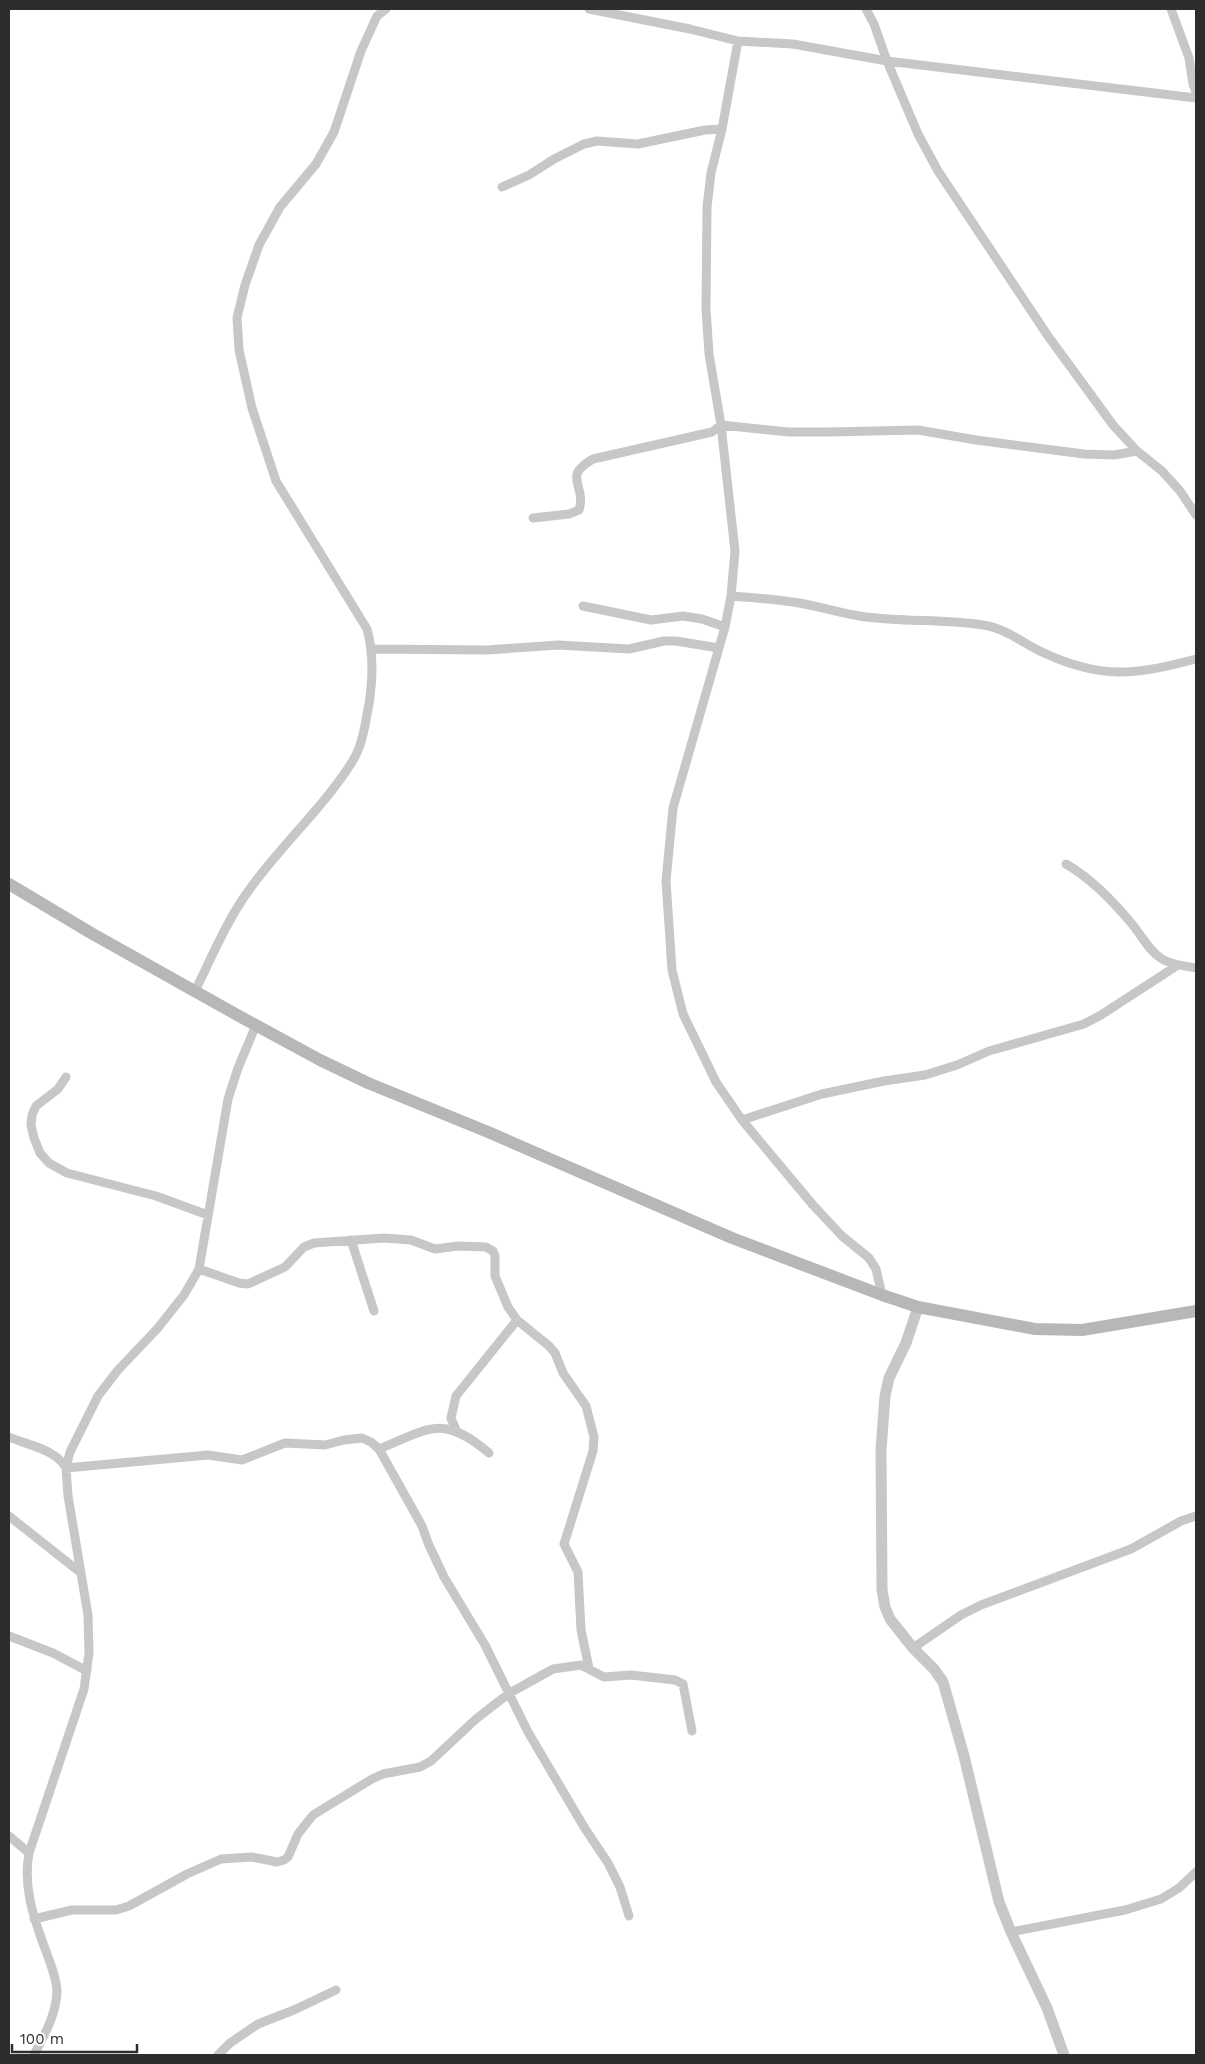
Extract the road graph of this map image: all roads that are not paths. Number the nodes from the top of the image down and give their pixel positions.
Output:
1 (386, 9) edge
2 (589, 9) edge
3 (866, 9) edge
4 (1171, 9) edge
5 (738, 41) junction
6 (887, 61) junction
7 (1196, 92) edge
8 (1196, 98) edge
9 (722, 130) junction
10 (502, 187) dead end
11 (722, 426) junction
12 (1137, 450) junction
13 (1196, 514) edge
14 (533, 518) dead end
15 (731, 596) junction
16 (583, 606) dead end
17 (725, 627) junction
18 (720, 648) junction
19 (373, 649) junction
20 (1196, 660) edge
21 (1066, 864) dead end
22 (9, 884) edge
23 (1178, 965) junction
24 (1196, 968) edge
25 (195, 991) junction
26 (256, 1025) junction
27 (66, 1077) dead end
28 (742, 1120) junction
29 (208, 1215) junction
30 (350, 1240) junction
31 (199, 1269) junction
32 (882, 1295) junction
33 (918, 1307) junction
34 (374, 1311) dead end
35 (1196, 1311) edge
36 (517, 1320) junction
37 (456, 1430) junction
38 (9, 1437) edge
39 (379, 1449) junction
40 (490, 1453) dead end
41 (66, 1468) junction
42 (9, 1516) edge
43 (1196, 1516) edge
44 (81, 1574) junction
45 (9, 1636) edge
46 (913, 1648) junction
47 (589, 1668) junction
48 (87, 1671) junction
49 (508, 1694) junction
50 (692, 1731) dead end
51 (9, 1836) edge
52 (29, 1853) junction
53 (1196, 1872) edge
54 (629, 1916) dead end
55 (34, 1919) junction
56 (1011, 1932) junction
57 (336, 1990) dead end
58 (34, 2055) edge
59 (218, 2055) edge
60 (1064, 2055) edge

1 - 19 street
2 - 5 street
3 - 6 street
4 - 7 street
5 - 6 street
5 - 9 street
6 - 8 street
6 - 12 street
9 - 10 street
9 - 11 street
11 - 12 street
11 - 14 street
11 - 15 street
12 - 13 street
15 - 17 street
15 - 20 street
16 - 17 street
17 - 18 street
18 - 19 street
18 - 28 street
19 - 25 street
21 - 23 street
22 - 25 main road
23 - 24 street
23 - 28 street
25 - 26 main road
26 - 29 street
26 - 32 main road
27 - 29 street
28 - 32 street
29 - 31 street
30 - 31 street
30 - 34 street
30 - 36 street
31 - 41 street
32 - 33 main road
33 - 35 main road
33 - 46 street
36 - 37 street
36 - 47 street
37 - 39 street
37 - 40 street
38 - 41 street
39 - 41 street
39 - 49 street
41 - 44 street
42 - 44 street
43 - 46 street
44 - 48 street
45 - 48 street
46 - 56 street
47 - 49 street
47 - 50 street
48 - 52 street
49 - 54 street
49 - 55 street
51 - 52 street
52 - 55 street
53 - 56 street
55 - 58 street
56 - 60 street
57 - 59 street

